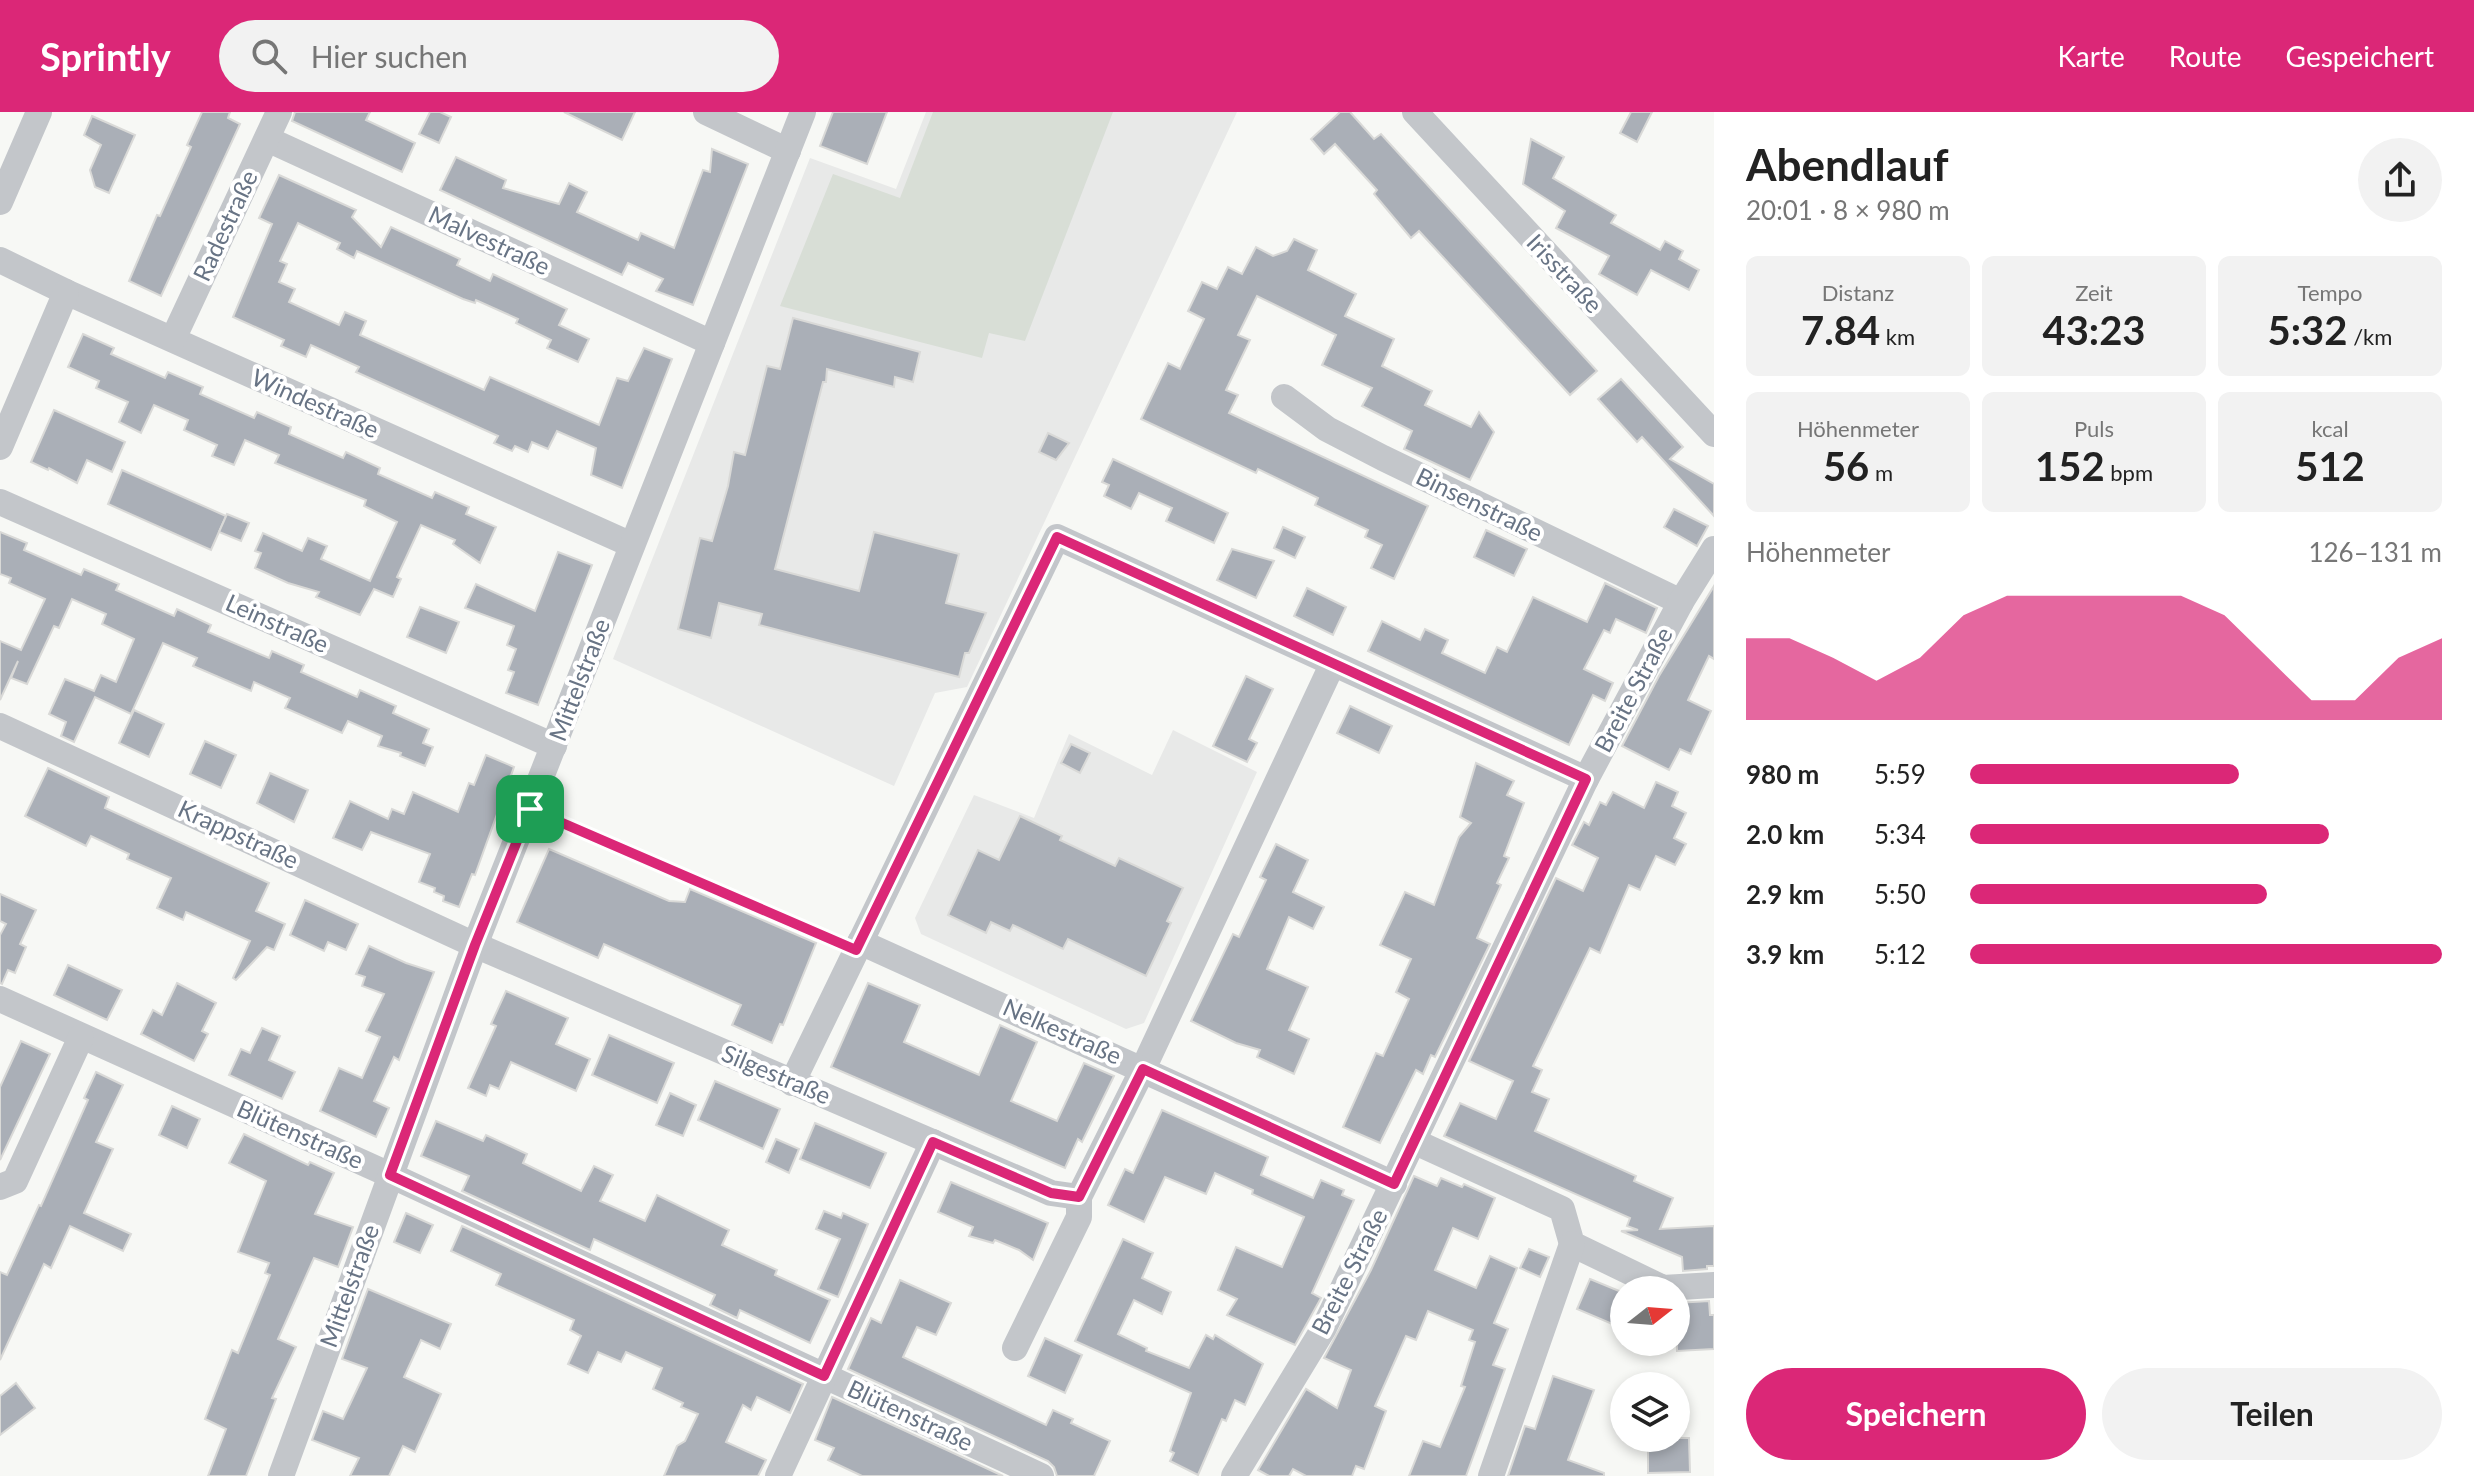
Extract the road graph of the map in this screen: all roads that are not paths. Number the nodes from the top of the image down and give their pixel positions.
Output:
1 (39, 112) edge
2 (279, 112) edge
3 (706, 112) edge
4 (803, 112) edge
5 (1415, 112) edge
6 (267, 139) junction
7 (788, 151) junction
8 (0, 202) edge
9 (0, 260) edge
10 (66, 292) junction
11 (173, 339) junction
12 (712, 343) junction
13 (1284, 397) dead end
14 (1714, 434) edge
15 (0, 447) edge
16 (0, 502) edge
17 (632, 545) junction
18 (1714, 549) edge
19 (1681, 602) junction
20 (1332, 665) junction
21 (0, 726) edge
22 (554, 746) junction
23 (1586, 779) junction
24 (530, 809) junction
25 (475, 945) junction
26 (858, 946) junction
27 (0, 999) edge
28 (81, 1037) junction
29 (1143, 1069) junction
30 (792, 1083) junction
31 (1413, 1141) junction
32 (933, 1142) junction
33 (390, 1175) junction
34 (1394, 1184) junction
35 (0, 1187) edge
36 (1079, 1197) junction
37 (1572, 1244) junction
38 (1714, 1285) edge
39 (1015, 1348) dead end
40 (824, 1376) junction
41 (281, 1476) edge
42 (778, 1476) edge
43 (1041, 1476) edge
44 (1234, 1476) edge
45 (1491, 1476) edge

1 - 8 street
2 - 6 street, Radestraße
3 - 7 street
4 - 7 street, Mittelstraße
5 - 14 street, Irisstraße
6 - 11 street, Radestraße
6 - 12 street, Malvestraße
7 - 12 street, Mittelstraße
9 - 10 street, Windestraße
10 - 11 street, Windestraße
10 - 15 street
11 - 17 street, Windestraße
12 - 17 street, Mittelstraße
13 - 19 street, Binsenstraße
16 - 22 street, Leinstraße
17 - 22 street, Mittelstraße
18 - 19 street, Breite Straße
19 - 23 street, Breite Straße
20 - 23 street
20 - 26 street
20 - 29 street
21 - 25 street, Krappstraße
22 - 24 street, Mittelstraße
23 - 31 street, Breite Straße
24 - 25 street, Mittelstraße
24 - 26 lane
25 - 30 street, Silgestraße
25 - 33 street, Mittelstraße
26 - 29 street, Nelkestraße
26 - 30 street
27 - 28 street, Blütenstraße
28 - 33 street, Blütenstraße
28 - 35 street
29 - 34 street, Nelkestraße
29 - 36 street
30 - 32 street, Silgestraße
31 - 34 street, Breite Straße
31 - 37 street
32 - 36 street, Silgestraße
32 - 40 street
33 - 40 street, Blütenstraße
33 - 41 street, Mittelstraße
34 - 44 street, Breite Straße
36 - 39 street
37 - 38 street
37 - 45 street
40 - 42 street
40 - 43 street, Blütenstraße

